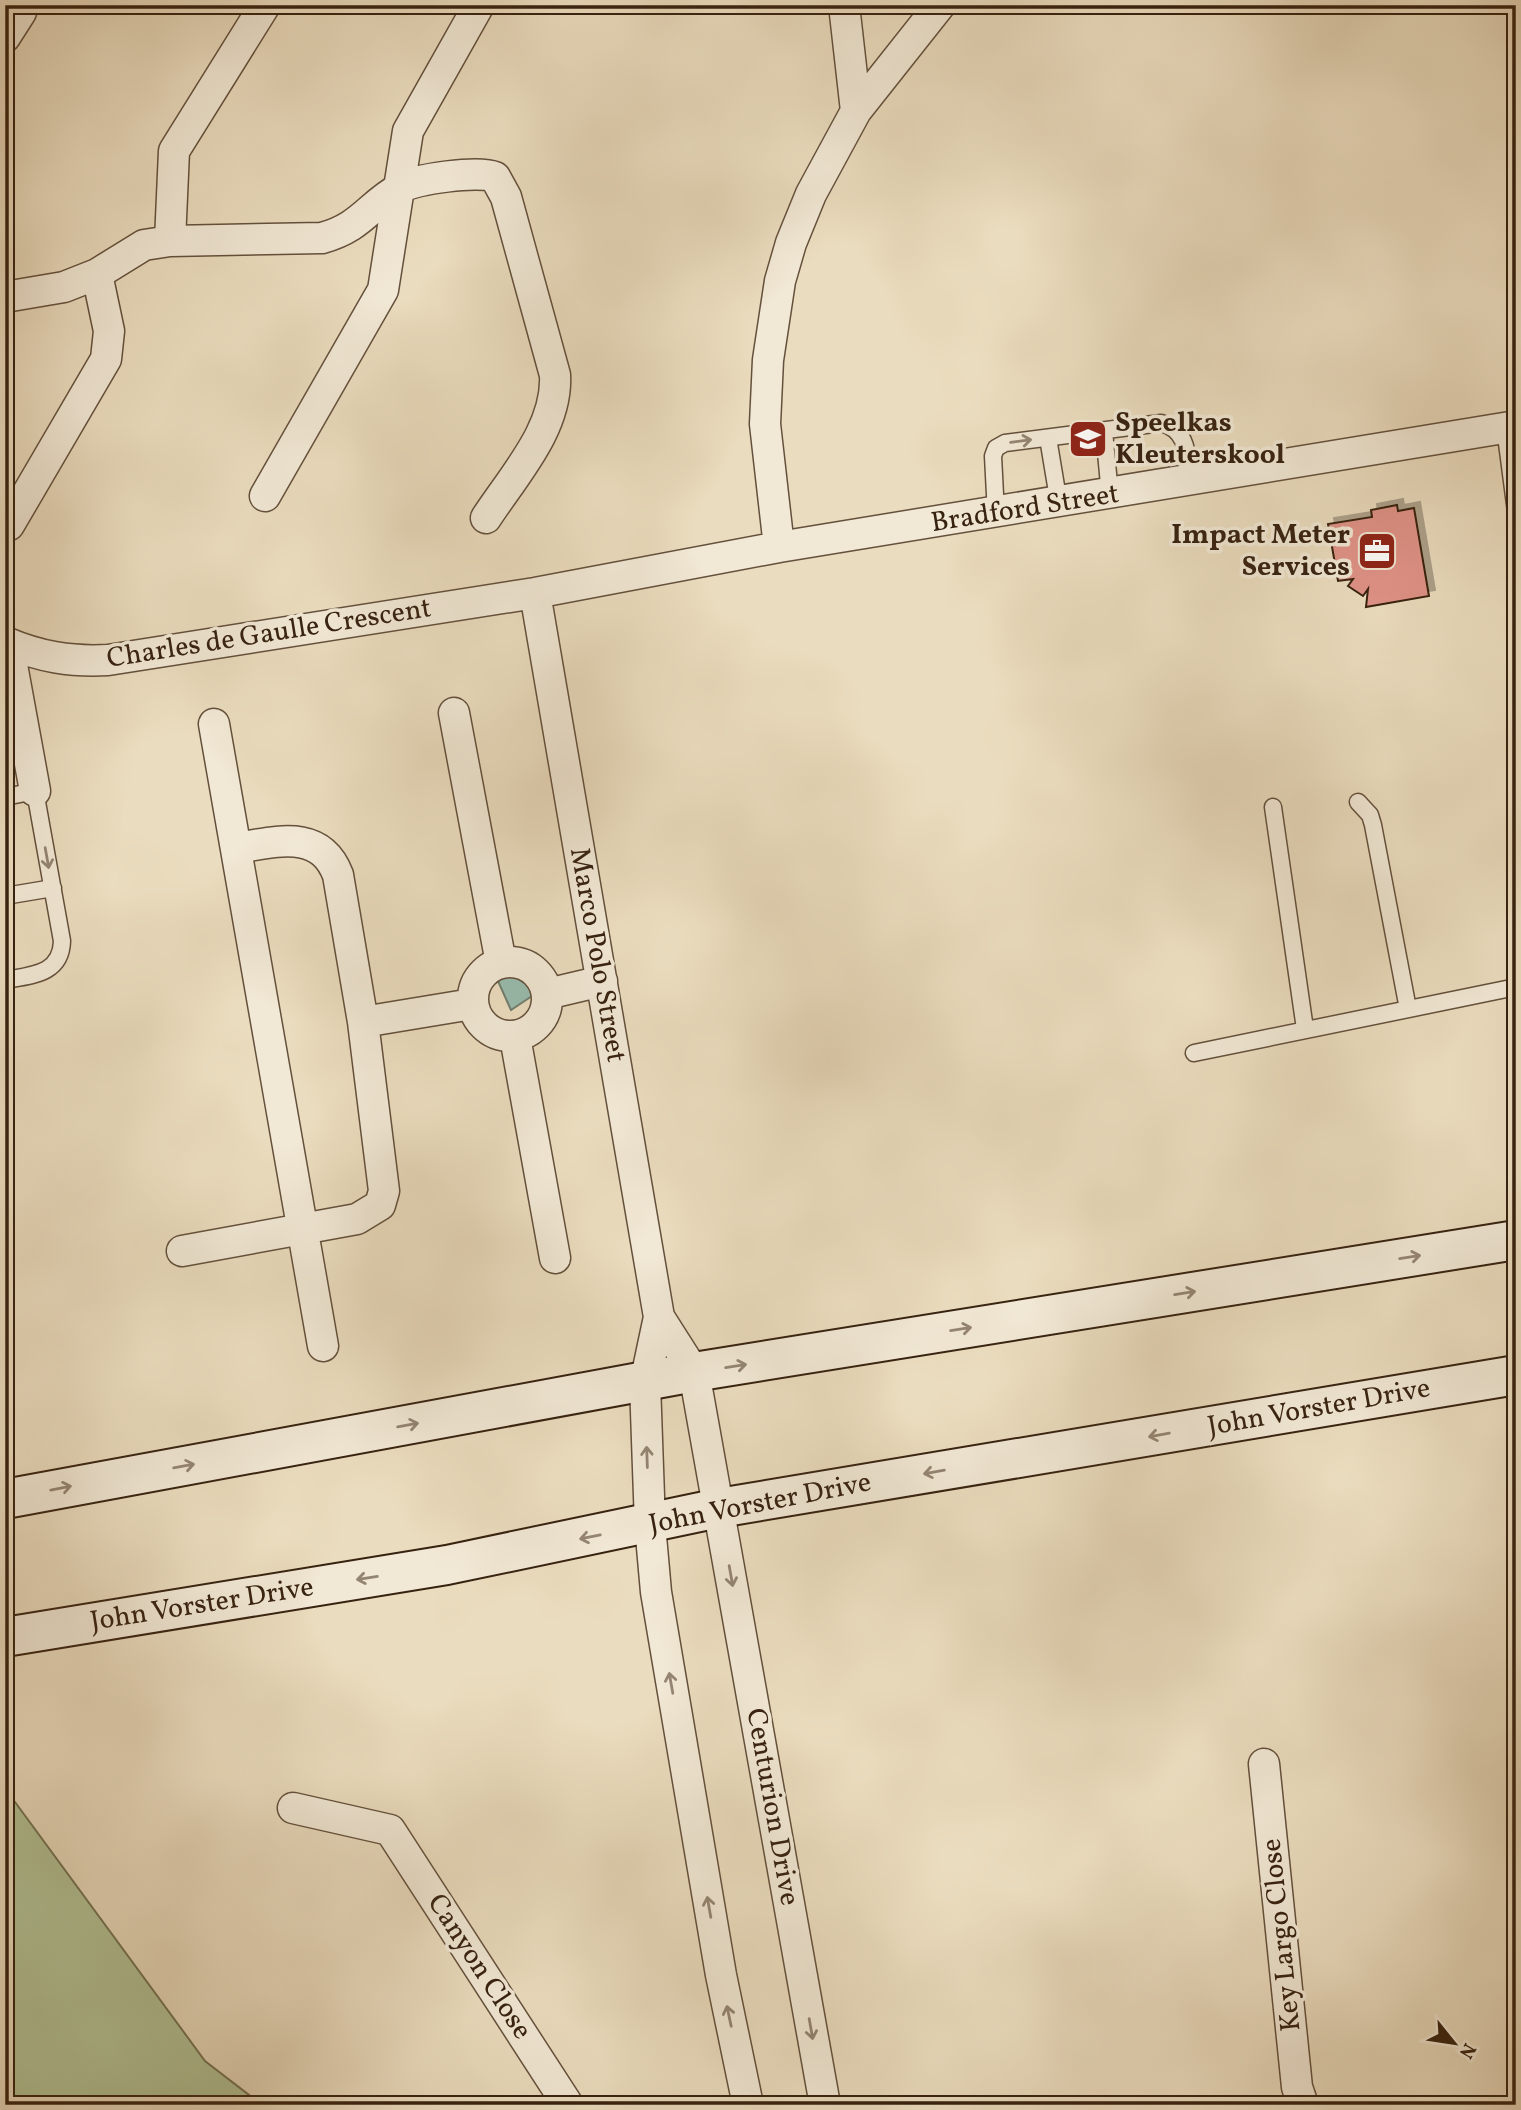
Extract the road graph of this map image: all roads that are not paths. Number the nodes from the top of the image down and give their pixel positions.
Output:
1 (265, 5) edge
2 (479, 5) edge
3 (844, 5) edge
4 (940, 5) edge
5 (856, 111) junction
6 (401, 188) junction
7 (170, 241) junction
8 (97, 274) junction
9 (5, 297) edge
10 (1510, 427) edge
11 (1104, 430) junction
12 (1048, 438) junction
13 (1191, 481) junction
14 (1110, 495) junction
15 (265, 496) dead end
16 (1059, 504) junction
17 (1516, 512) edge
18 (996, 514) junction
19 (486, 518) dead end
20 (9, 525) dead end
21 (779, 547) junction
22 (536, 593) junction
23 (7, 643) edge
24 (454, 713) dead end
25 (214, 724) dead end
26 (35, 791) junction
27 (5, 797) edge
28 (1358, 802) dead end
29 (1273, 807) dead end
30 (236, 848) junction
31 (52, 888) junction
32 (5, 896) edge
33 (501, 963) junction
34 (5, 980) edge
35 (602, 981) junction
36 (1516, 987) edge
37 (547, 994) junction
38 (472, 1004) junction
39 (1408, 1009) junction
40 (363, 1022) junction
41 (1305, 1029) junction
42 (515, 1037) junction
43 (1194, 1052) dead end
44 (303, 1229) junction
45 (1516, 1240) edge
46 (182, 1251) dead end
47 (555, 1258) dead end
48 (659, 1317) junction
49 (323, 1346) dead end
50 (694, 1372) junction
51 (1516, 1375) edge
52 (645, 1382) junction
53 (5, 1499) edge
54 (719, 1508) junction
55 (650, 1525) junction
56 (5, 1637) edge
57 (1264, 1764) dead end
58 (293, 1808) dead end
59 (820, 2104) edge
60 (568, 2105) edge
61 (748, 2105) edge
62 (1303, 2105) edge

1 - 7 street
2 - 6 street
3 - 5 street
4 - 5 street
5 - 21 street
6 - 7 street
6 - 15 street
6 - 19 street
7 - 8 street
8 - 9 street
8 - 20 street
10 - 13 street, Bradford Street
10 - 17 lane
11 - 12 lane
11 - 13 lane
11 - 14 lane
12 - 16 lane
18 -> 12 lane
13 - 14 street, Bradford Street
14 - 16 street, Bradford Street
16 - 18 street, Bradford Street
18 - 21 street, Bradford Street
21 - 22 street, Bradford Street
22 - 23 street, Charles de Gaulle Crescent
22 - 35 street, Marco Polo Street
23 - 26 street
24 - 33 street
25 - 30 street
26 - 27 lane
26 -> 31 lane
28 - 39 lane
29 - 41 lane
30 - 40 street
30 - 44 street
31 - 32 lane
31 - 34 lane
33 - 37 street
33 - 38 street
35 - 37 street
35 - 48 street, Marco Polo Street
36 - 39 lane
37 - 42 street
38 - 40 street
38 - 42 street
39 - 41 lane
40 - 44 street
41 - 43 lane
42 - 47 street
44 - 46 street
44 - 49 street
50 -> 45 main road
48 - 50 street, Marco Polo Street
48 - 52 street, Marco Polo Street
50 - 52 main road
50 - 54 street, Centurion Drive
51 -> 54 main road, John Vorster Drive
53 -> 52 main road
55 -> 52 street, Marco Polo Street
54 - 55 main road, John Vorster Drive
54 -> 59 street, Centurion Drive
55 -> 56 main road, John Vorster Drive
61 -> 55 street
57 - 62 street, Key Largo Close
58 - 60 street, Canyon Close

